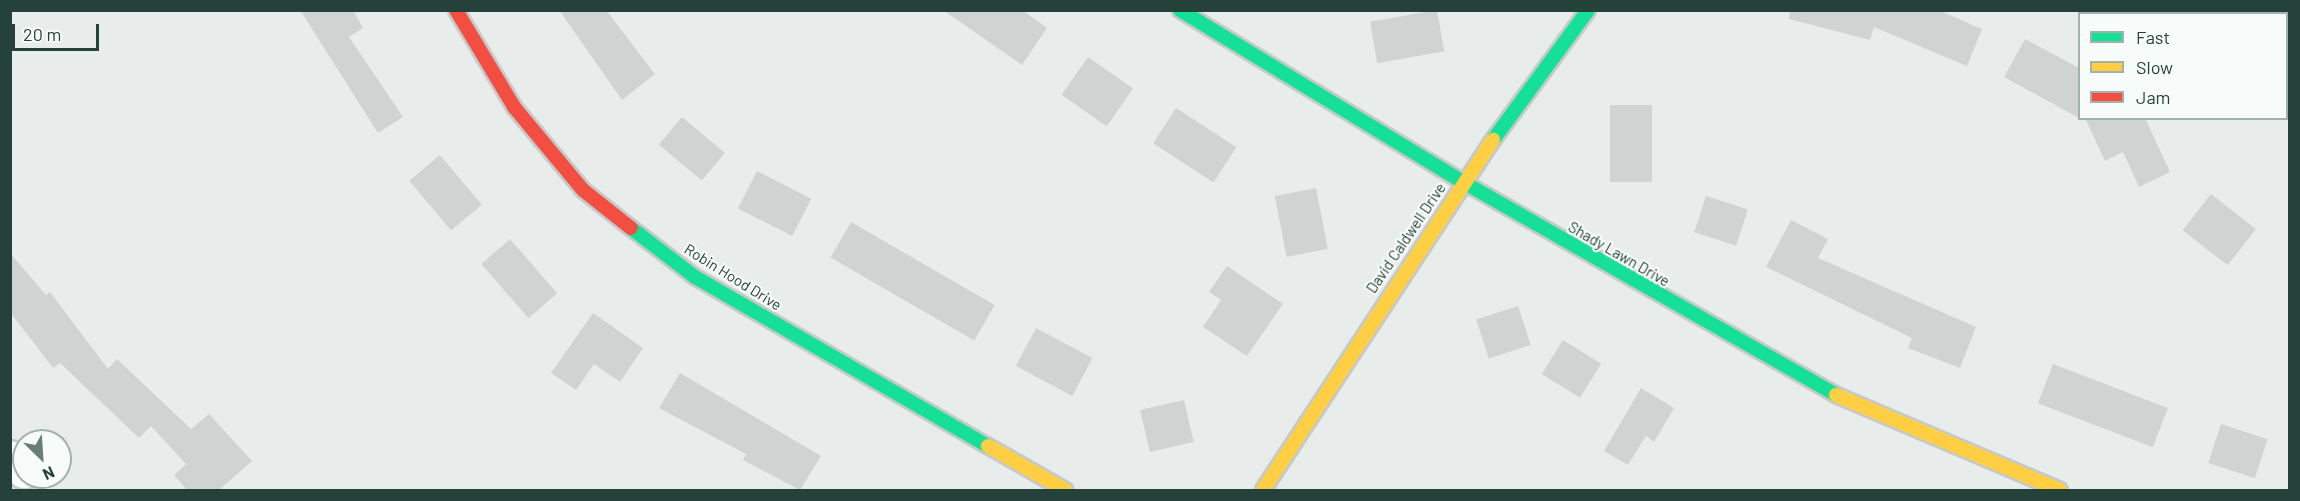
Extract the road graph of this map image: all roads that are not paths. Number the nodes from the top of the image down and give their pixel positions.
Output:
1 (456, 10) edge
2 (1180, 10) edge
3 (1588, 10) edge
4 (1463, 182) junction
5 (1065, 490) edge
6 (1263, 490) edge
7 (2060, 490) edge

1 - 5 street, Robin Hood Drive
2 - 4 street, Shady Lawn Drive
3 - 4 street, David Caldwell Drive
4 - 6 street, David Caldwell Drive
4 - 7 street, Shady Lawn Drive

